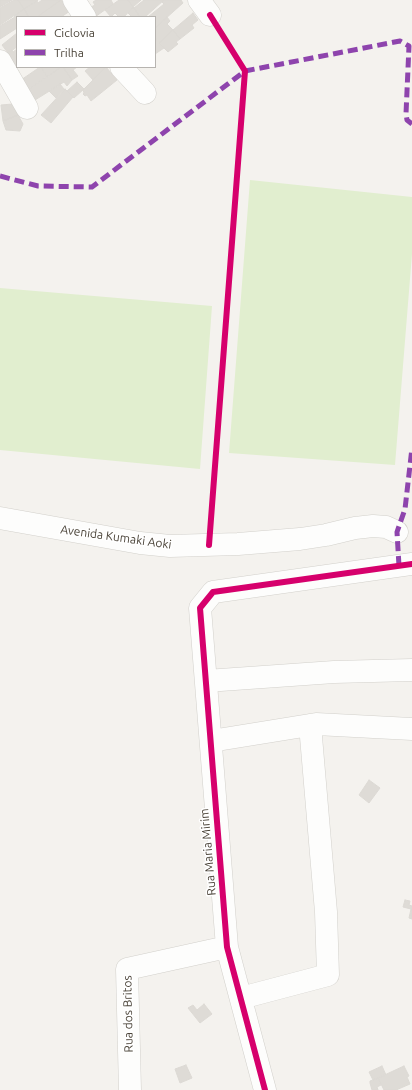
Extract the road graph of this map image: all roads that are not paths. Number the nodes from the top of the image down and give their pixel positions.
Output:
1 (74, 0) edge
2 (84, 16) edge
3 (0, 61) edge
4 (122, 68) edge
5 (145, 93) dead end
6 (27, 108) dead end
7 (0, 518) edge
8 (398, 532) dead end
9 (412, 564) edge
10 (412, 670) edge
11 (206, 680) junction
12 (310, 725) junction
13 (412, 729) edge
14 (210, 741) junction
15 (228, 947) junction
16 (241, 998) junction
17 (130, 1090) edge
18 (265, 1090) edge

1 - 2 street
3 - 6 street
4 - 5 street
7 - 8 street, Avenida Kumaki Aoki
9 - 11 street, Rua Maria Mirim
10 - 11 street
11 - 14 street, Rua Maria Mirim
12 - 13 street
12 - 14 street
12 - 16 street
14 - 15 street, Rua Maria Mirim
15 - 16 street, Rua Maria Mirim
15 - 17 street, Rua dos Britos
16 - 18 street, Rua Maria Mirim

